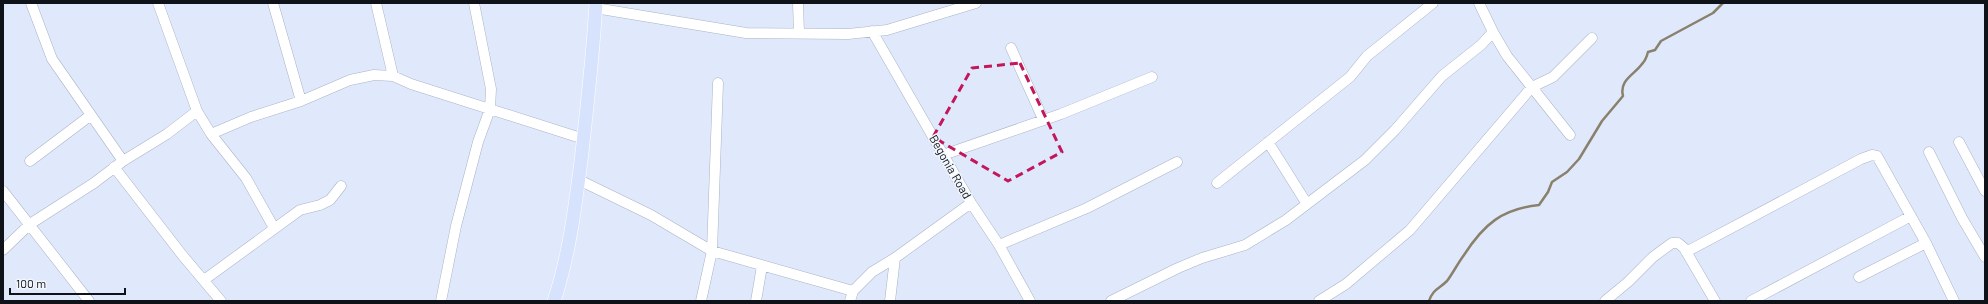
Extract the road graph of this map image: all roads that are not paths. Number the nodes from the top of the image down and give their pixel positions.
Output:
1 (31, 3) edge
2 (158, 3) edge
3 (273, 3) edge
4 (376, 3) edge
5 (474, 3) edge
6 (798, 3) edge
7 (976, 3) edge
8 (1434, 3) edge
9 (1479, 3) edge
10 (596, 5) edge
11 (872, 31) junction
12 (1493, 32) junction
13 (799, 33) junction
14 (1592, 38) dead end
15 (1012, 48) dead end
16 (393, 76) junction
17 (1152, 78) dead end
18 (718, 83) dead end
19 (1532, 87) junction
20 (301, 101) junction
21 (490, 109) junction
22 (197, 111) junction
23 (91, 115) junction
24 (1043, 119) junction
25 (211, 134) junction
26 (1570, 136) dead end
27 (584, 139) junction
28 (1268, 142) junction
29 (1959, 142) dead end
30 (1929, 152) dead end
31 (943, 155) junction
32 (30, 161) dead end
33 (123, 161) junction
34 (1177, 162) dead end
35 (114, 167) junction
36 (579, 180) junction
37 (1217, 183) dead end
38 (341, 186) dead end
39 (3, 191) edge
40 (1985, 191) edge
41 (971, 204) junction
42 (1307, 204) junction
43 (1911, 216) junction
44 (30, 224) junction
45 (274, 228) junction
46 (1926, 243) junction
47 (999, 245) junction
48 (3, 250) edge
49 (712, 251) junction
50 (1686, 252) junction
51 (895, 258) junction
52 (1985, 258) edge
53 (762, 266) junction
54 (1859, 276) dead end
55 (204, 280) junction
56 (853, 291) junction
57 (216, 299) edge
58 (88, 301) edge
59 (441, 301) edge
60 (554, 301) edge
61 (701, 301) edge
62 (756, 301) edge
63 (850, 301) edge
64 (890, 301) edge
65 (1030, 301) edge
66 (1111, 301) edge
67 (1319, 301) edge
68 (1605, 301) edge
69 (1715, 301) edge
70 (1750, 301) edge
71 (1954, 301) edge

1 - 23 street
2 - 22 street
3 - 20 street
4 - 16 street
5 - 21 street
6 - 13 street
7 - 11 street
8 - 28 street
9 - 12 street
10 - 13 street
10 - 27 main road
11 - 13 street
11 - 31 street, Begonia Road
12 - 19 street
12 - 42 street
14 - 19 street
15 - 24 street
16 - 20 street
16 - 21 street
17 - 24 street
18 - 49 street
19 - 26 street
19 - 67 street
20 - 25 street
21 - 27 street
21 - 59 street
22 - 25 street
22 - 33 street
23 - 32 street
23 - 33 street
24 - 31 street
25 - 45 street
27 - 36 main road
28 - 37 street
28 - 42 street
29 - 40 street
30 - 52 street
31 - 41 street, Begonia Road
33 - 35 street
34 - 47 street
35 - 44 street
35 - 55 street
36 - 49 street
36 - 60 main road
38 - 45 street
39 - 44 street
41 - 47 street, Begonia Road
41 - 51 street
42 - 66 street
43 - 46 street
43 - 50 street
43 - 70 street
44 - 48 street
44 - 58 street
45 - 55 street
46 - 54 street
46 - 71 street
47 - 65 street, Begonia Road
49 - 53 street
49 - 61 street
50 - 68 street
50 - 69 street
51 - 56 street
51 - 64 street
53 - 56 street
53 - 62 street
55 - 57 street
56 - 63 street

